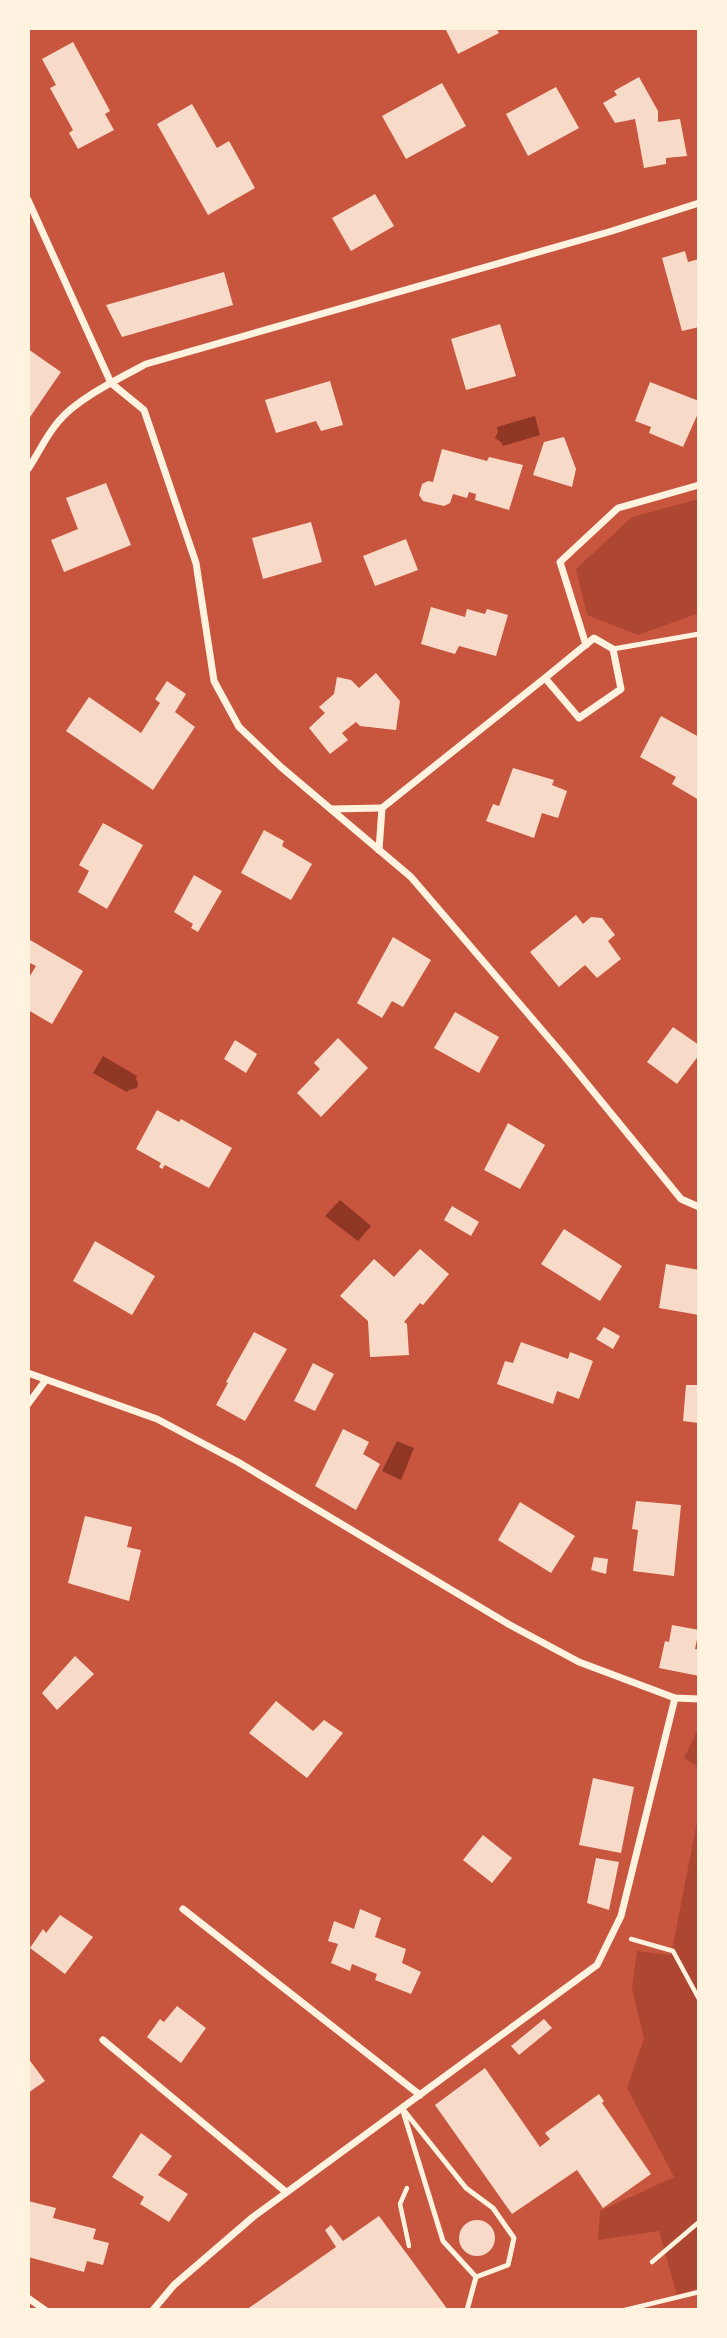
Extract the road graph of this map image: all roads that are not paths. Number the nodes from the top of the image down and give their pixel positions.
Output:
1 (28, 200) edge
2 (699, 203) edge
3 (110, 383) junction
4 (28, 469) edge
5 (699, 485) edge
6 (699, 634) edge
7 (586, 645) junction
8 (613, 649) junction
9 (545, 678) junction
10 (382, 808) junction
11 (331, 809) junction
12 (379, 850) junction
13 (699, 1207) edge
14 (28, 1373) edge
15 (45, 1381) junction
16 (28, 1404) edge
17 (675, 1698) junction
18 (699, 1699) edge
19 (183, 1909) dead end
20 (103, 2040) dead end
21 (420, 2095) junction
22 (402, 2108) junction
23 (286, 2192) junction
24 (476, 2277) junction
25 (28, 2298) edge
26 (45, 2310) edge
27 (153, 2310) edge
28 (467, 2310) edge

1 - 3 street
2 - 3 street
3 - 4 street
3 - 11 street
5 - 7 street
6 - 8 lane
7 - 8 street
7 - 9 street
8 - 9 street
9 - 10 street
10 - 11 street
10 - 12 street
11 - 12 street
12 - 13 street
14 - 15 street
15 - 16 street
15 - 17 street
17 - 18 street
17 - 21 street
19 - 21 street
20 - 23 street
21 - 22 street
22 - 23 street
22 - 24 lane
22 - 24 lane
23 - 27 street
24 - 28 lane
25 - 26 street

